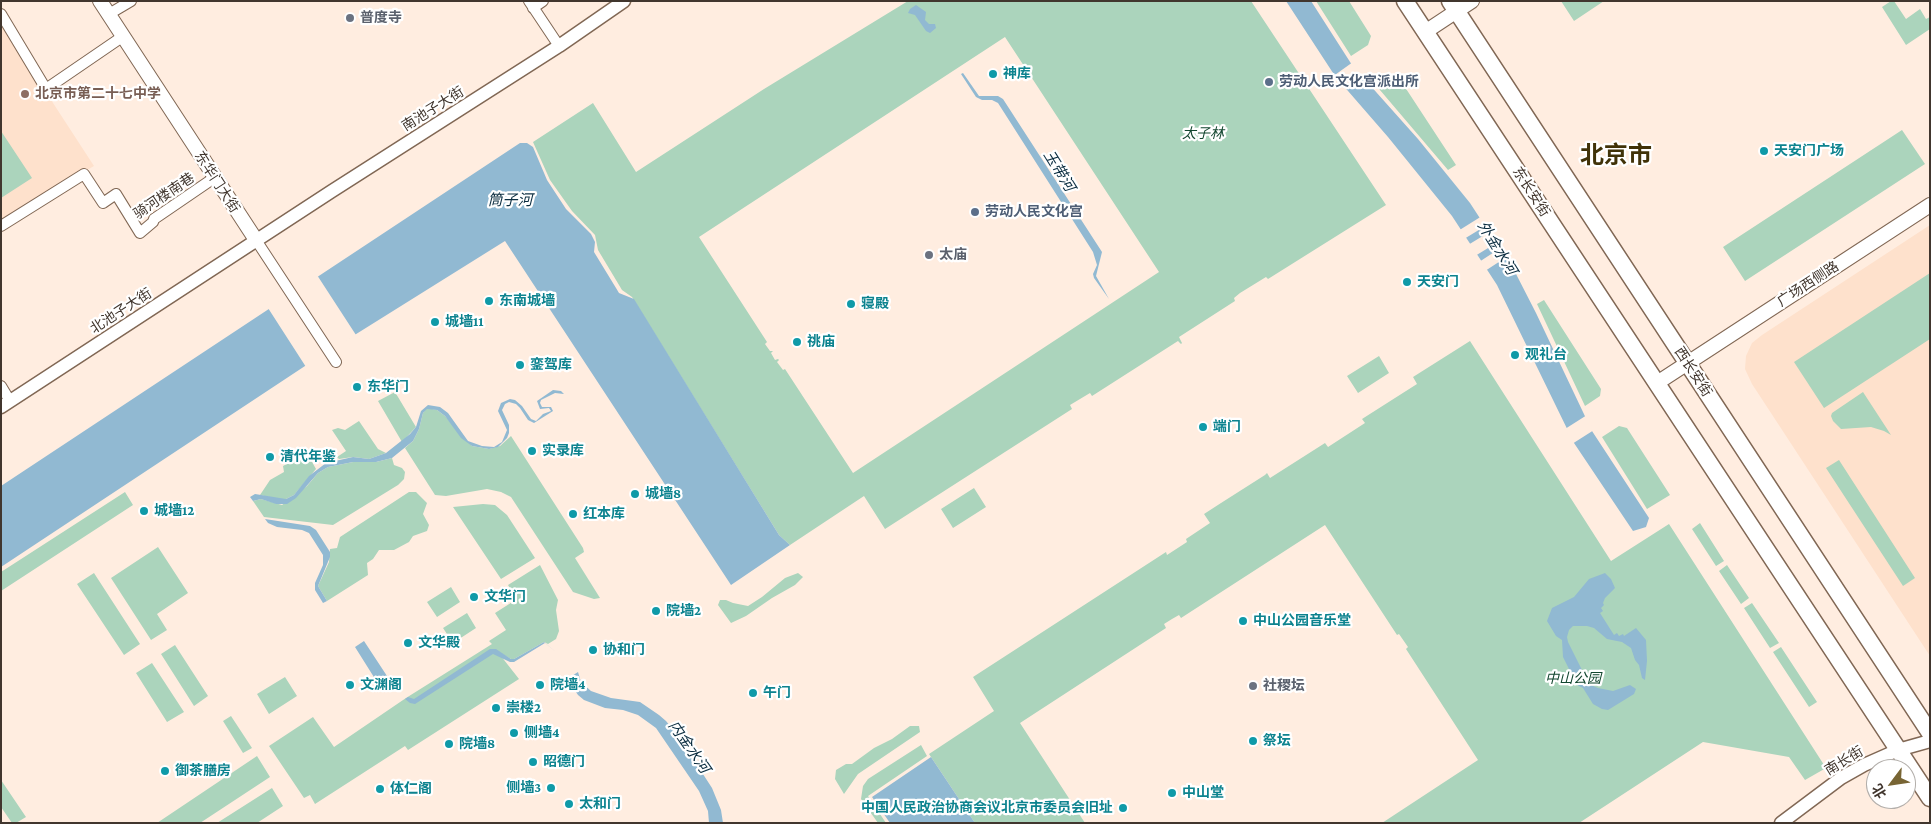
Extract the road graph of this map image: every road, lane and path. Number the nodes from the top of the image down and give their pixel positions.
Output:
1 (100, 1) edge
2 (131, 1) edge
3 (542, 1) edge
4 (624, 1) edge
5 (1405, 1) edge
6 (1472, 1) edge
7 (531, 4) edge
8 (1453, 6) edge
9 (1, 14) edge
10 (109, 14) junction
11 (1426, 32) junction
12 (122, 37) junction
13 (559, 46) junction
14 (214, 178) junction
15 (1930, 204) edge
16 (1, 226) edge
17 (256, 240) junction
18 (336, 362) dead end
19 (1687, 363) junction
20 (1657, 383) junction
21 (1, 386) edge
22 (6, 404) edge
23 (1930, 733) edge
24 (1930, 741) edge
25 (1898, 750) junction
26 (1930, 798) edge
27 (1788, 821) edge

1 - 10 main road, 东华门大街
2 - 10 street
3 - 7 street
4 - 13 street, 南池子大街
5 - 11 highway, 东长安街
6 - 8 main road
7 - 13 street
8 - 11 main road
8 - 19 highway, 西长安街
9 - 12 street
10 - 12 main road, 东华门大街
11 - 20 highway, 东长安街
12 - 14 main road, 东华门大街
13 - 17 street, 南池子大街
14 - 16 street, 骑河楼南巷
14 - 17 main road, 东华门大街
15 - 19 main road, 广场西侧路
17 - 18 street, 东华门大街
17 - 22 street, 北池子大街
19 - 20 main road, 广场西侧路
19 - 23 highway, 西长安街
20 - 25 highway
21 - 22 street
24 - 25 street, 南长街
25 - 26 highway
25 - 27 street, 南长街

